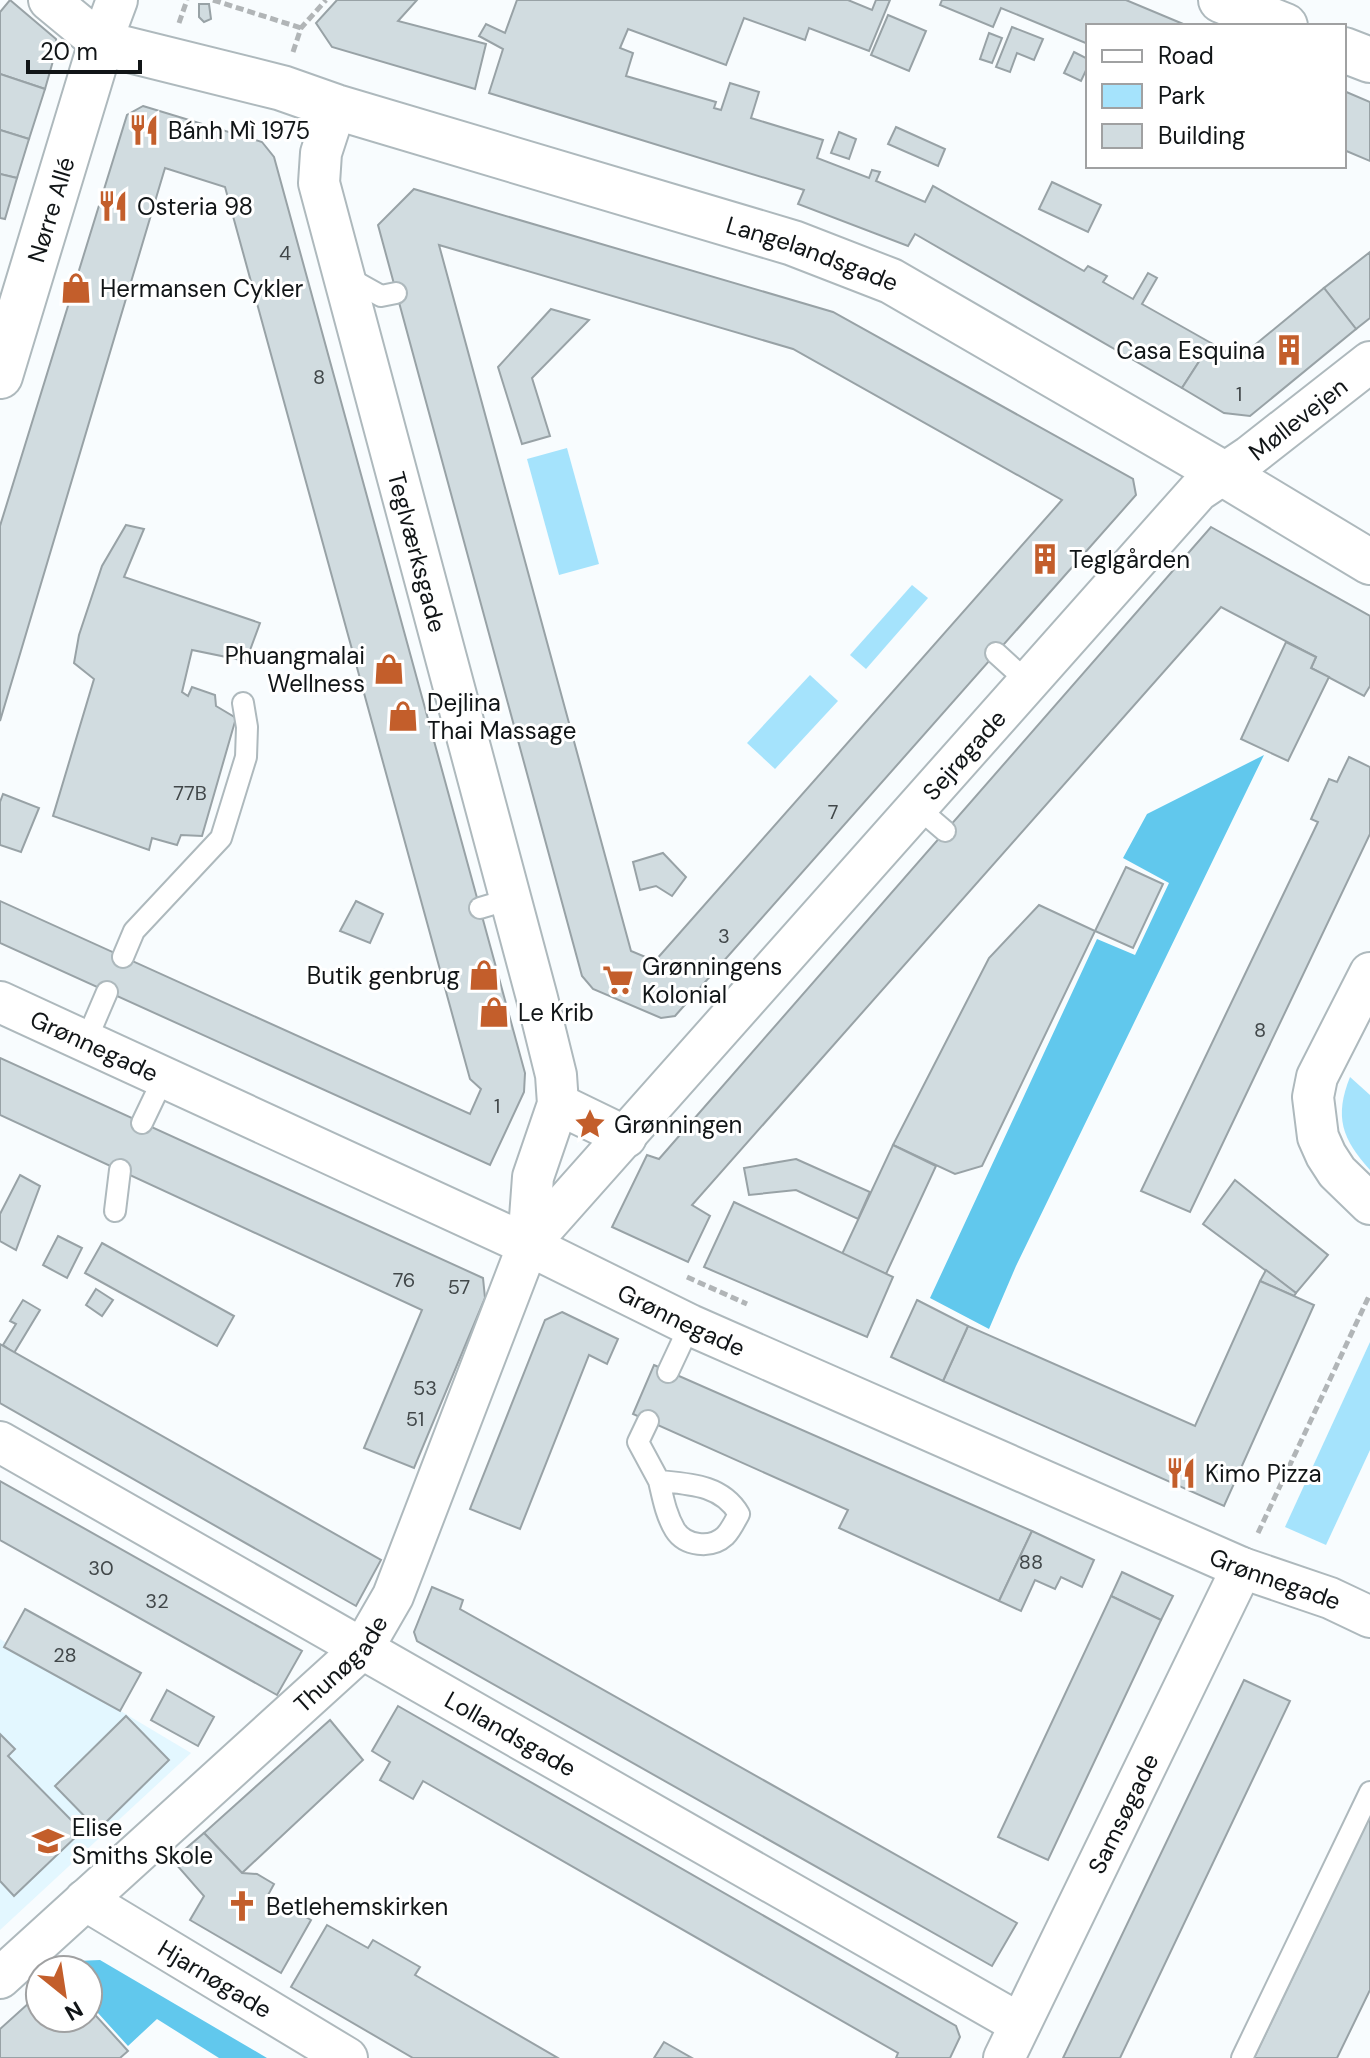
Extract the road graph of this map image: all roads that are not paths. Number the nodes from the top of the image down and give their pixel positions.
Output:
1 (49, 0) edge
2 (117, 0) edge
3 (1221, 0) edge
4 (1280, 24) edge
5 (101, 43) junction
6 (1346, 51) edge
7 (1370, 60) edge
8 (336, 107) junction
9 (344, 275) junction
10 (396, 293) dead end
11 (11, 301) edge
12 (1370, 362) edge
13 (0, 376) edge
14 (1224, 474) junction
15 (1370, 562) edge
16 (996, 653) dead end
17 (1028, 682) junction
18 (243, 703) dead end
19 (123, 957) dead end
20 (1370, 973) edge
21 (107, 992) dead end
22 (0, 1002) edge
23 (86, 1041) junction
24 (164, 1077) junction
25 (558, 1104) junction
26 (142, 1123) dead end
27 (626, 1137) junction
28 (120, 1170) dead end
29 (1370, 1204) edge
30 (115, 1211) dead end
31 (528, 1245) junction
32 (690, 1325) junction
33 (668, 1372) dead end
34 (648, 1421) dead end
35 (0, 1442) edge
36 (659, 1481) dead end
37 (1242, 1568) junction
38 (1370, 1617) edge
39 (363, 1648) junction
40 (1370, 1792) edge
41 (85, 1900) junction
42 (0, 1978) edge
43 (1012, 2041) edge
44 (347, 2058) edge
45 (1242, 2058) edge

1 - 5 street
2 - 5 street
3 - 4 street
5 - 8 street, Langelandsgade
5 - 11 street, Nørre Allé
6 - 7 street
8 - 9 street, Teglværksgade
8 - 14 street, Langelandsgade
9 - 10 lane
9 - 25 street, Teglværksgade
11 - 13 street, Nørre Allé
12 - 14 street, Møllevejen
14 - 15 street, Langelandsgade
14 - 17 street, Sejrøgade
16 - 17 lane
17 - 27 street, Sejrøgade
18 - 19 lane
20 - 29 street
21 - 23 lane
22 - 23 street, Grønnegade
23 - 24 street, Grønnegade
24 - 26 lane
24 - 31 street, Grønnegade
25 - 27 street
25 - 31 street
27 - 31 street
28 - 30 lane
31 - 32 street, Grønnegade
31 - 39 street, Thunøgade
32 - 33 lane
32 - 37 street, Grønnegade
34 - 36 lane
35 - 39 street, Lollandsgade
37 - 38 street, Grønnegade
37 - 43 street, Samsøgade
39 - 41 street, Thunøgade
39 - 43 street, Lollandsgade
40 - 45 lane
41 - 42 street, Thunøgade
41 - 44 street, Hjarnøgade

